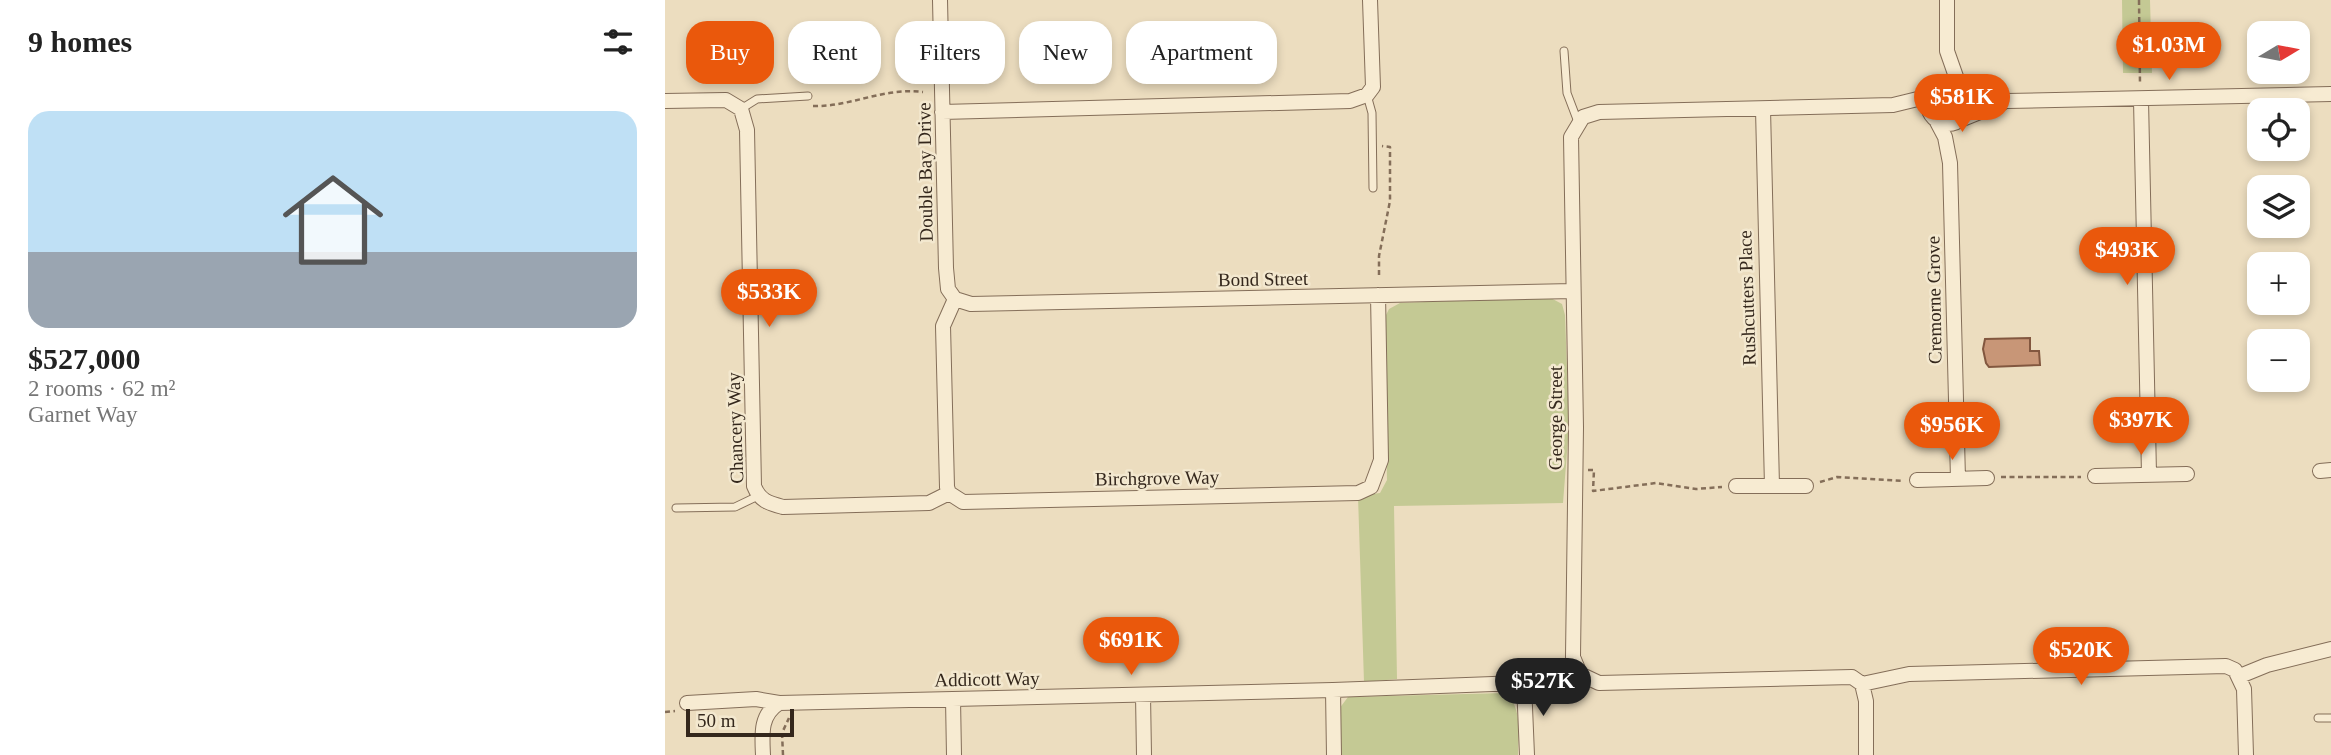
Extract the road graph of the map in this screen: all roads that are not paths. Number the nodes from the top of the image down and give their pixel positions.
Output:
1 (940, 0) edge
2 (1370, 0) edge
3 (1947, 0) edge
4 (1564, 51) dead end
5 (1947, 51) junction
6 (1961, 90) junction
7 (1932, 93) junction
8 (2331, 94) edge
9 (1367, 95) junction
10 (808, 96) road end
11 (2141, 100) junction
12 (665, 101) edge
13 (2007, 101) junction
14 (1893, 105) junction
15 (741, 109) junction
16 (1763, 109) junction
17 (942, 112) junction
18 (1934, 118) junction
19 (1959, 121) junction
20 (1578, 122) junction
21 (1950, 163) junction
22 (1373, 188) dead end
23 (1573, 291) junction
24 (1378, 295) junction
25 (955, 299) junction
26 (2149, 474) junction
27 (2187, 474) dead end
28 (2095, 476) road end
29 (1987, 478) road end
30 (1958, 479) junction
31 (1917, 480) road end
32 (1736, 485) road end
33 (1772, 486) junction
34 (1806, 486) road end
35 (949, 494) junction
36 (758, 496) junction
37 (676, 508) dead end
38 (2331, 649) edge
39 (1580, 674) junction
40 (2240, 676) junction
41 (1524, 682) junction
42 (1862, 684) junction
43 (1333, 690) junction
44 (1143, 695) junction
45 (953, 699) junction
46 (779, 702) junction
47 (687, 703) dead end
48 (2318, 718) dead end
49 (2331, 718) edge
50 (762, 755) edge
51 (954, 755) edge
52 (1144, 755) edge
53 (1335, 755) edge
54 (1527, 755) edge
55 (1866, 755) edge
56 (2246, 755) edge

1 - 17 street, Double Bay Drive
2 - 9 street
3 - 5 street
4 - 20 lane
5 - 6 street
5 - 7 street
6 - 7 street
6 - 13 street
6 - 19 street
7 - 14 street
7 - 18 street
8 - 11 street
9 - 17 street
9 - 22 lane
10 - 15 lane
11 - 13 street
11 - 26 street
12 - 15 street
13 - 19 street
14 - 16 street
14 - 18 street
15 - 36 street, Chancery Way
16 - 20 street
16 - 33 street, Rushcutters Place
17 - 25 street, Double Bay Drive
18 - 19 street
18 - 21 street, Cremorne Grove
19 - 21 street, Cremorne Grove
20 - 23 street, George Street
21 - 30 street, Cremorne Grove
23 - 24 street, Bond Street
23 - 39 street, George Street
24 - 25 street, Bond Street
24 - 35 street, Birchgrove Way
25 - 35 street
26 - 27 street
26 - 28 street
29 - 30 street
30 - 31 street
32 - 33 street
33 - 34 street
35 - 36 street, Chancery Way
36 - 37 lane, Chancery Way
38 - 40 street
39 - 41 street, Addicott Way
39 - 42 street
40 - 42 street
40 - 56 street
41 - 43 street, Addicott Way
41 - 54 street
42 - 55 street
43 - 44 street, Addicott Way
43 - 53 street
44 - 45 street, Addicott Way
44 - 52 street
45 - 46 street, Addicott Way
45 - 51 street
46 - 47 street, Addicott Way
46 - 50 street
48 - 49 lane

